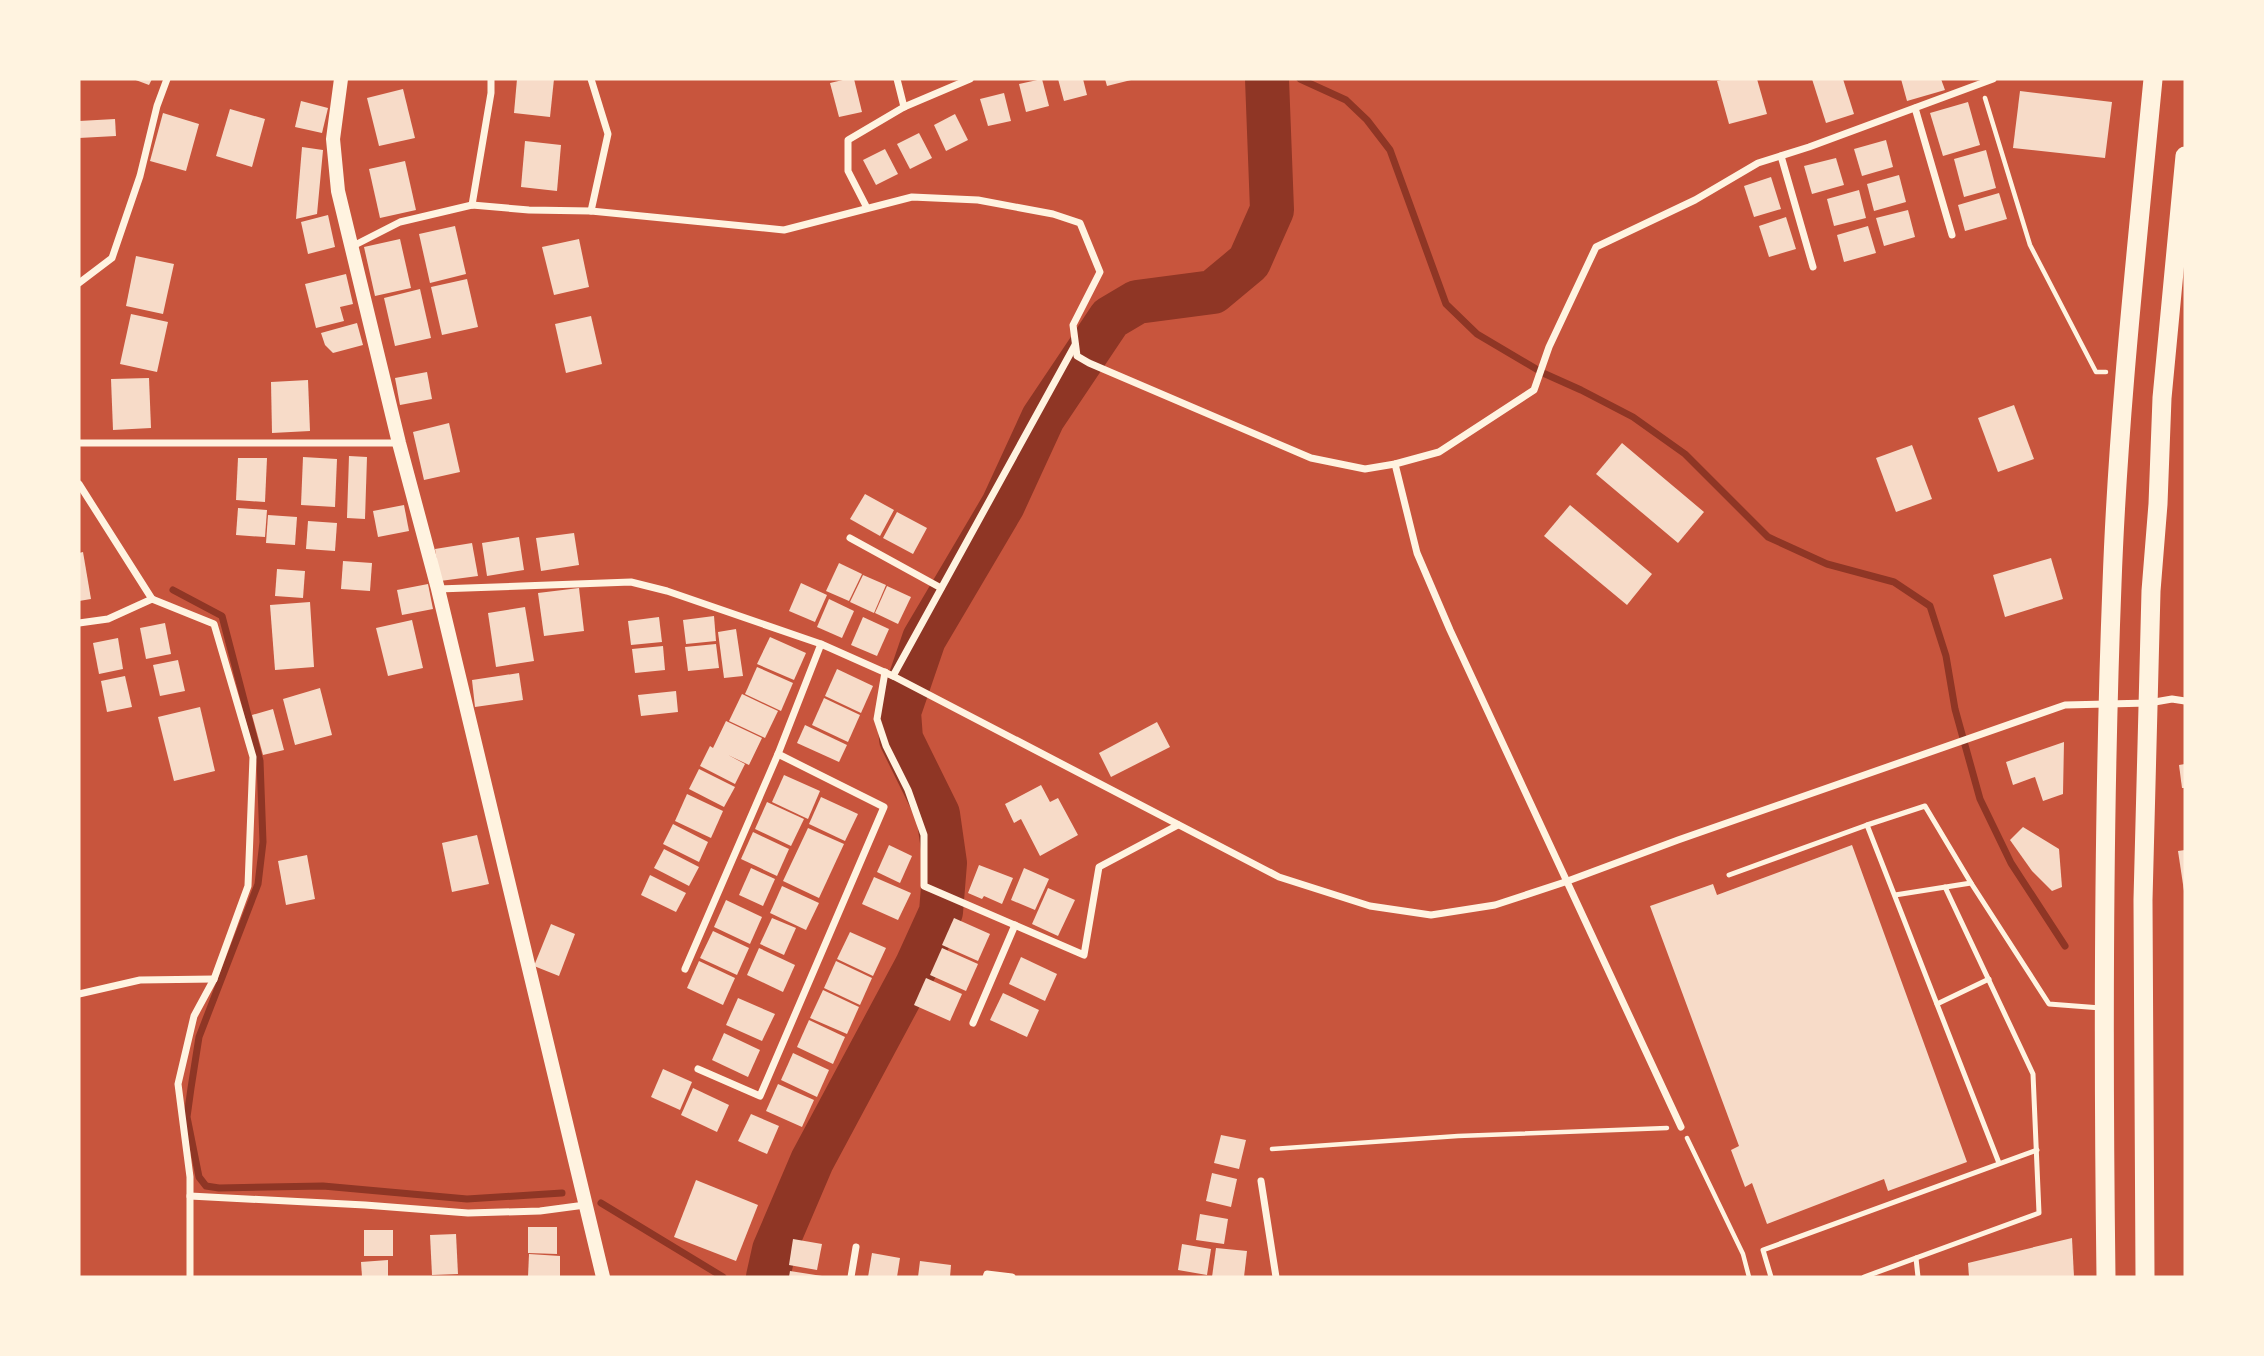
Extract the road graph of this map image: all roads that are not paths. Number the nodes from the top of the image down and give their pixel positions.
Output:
1 (167, 79) edge
2 (341, 79) edge
3 (491, 79) edge
4 (591, 79) edge
5 (897, 79) edge
6 (971, 79) edge
7 (1993, 79) edge
8 (2153, 79) edge
9 (1980, 81) edge
10 (904, 107) junction
11 (1915, 108) junction
12 (1781, 156) junction
13 (2185, 156) edge
14 (472, 205) junction
15 (867, 208) junction
16 (591, 211) junction
17 (1952, 236) dead end
18 (350, 247) junction
19 (1813, 267) dead end
20 (79, 283) edge
21 (1075, 344) junction
22 (79, 443) edge
23 (399, 443) junction
24 (1395, 464) junction
25 (79, 484) edge
26 (850, 538) dead end
27 (941, 588) junction
28 (438, 589) junction
29 (152, 599) junction
30 (79, 623) edge
31 (821, 644) junction
32 (892, 676) junction
33 (2185, 701) edge
34 (2149, 703) junction
35 (2109, 705) junction
36 (778, 754) junction
37 (1178, 825) junction
38 (1867, 825) junction
39 (1730, 875) dead end
40 (1565, 882) junction
41 (1971, 883) junction
42 (1945, 887) junction
43 (1895, 895) junction
44 (1015, 925) junction
45 (685, 969) dead end
46 (214, 979) junction
47 (1989, 979) junction
48 (79, 994) edge
49 (1937, 1004) junction
50 (2103, 1008) junction
51 (973, 1023) dead end
52 (698, 1069) dead end
53 (1681, 1127) road end
54 (2037, 1150) junction
55 (1998, 1163) junction
56 (1261, 1181) dead end
57 (190, 1196) junction
58 (585, 1205) junction
59 (856, 1247) dead end
60 (1916, 1258) junction
61 (190, 1277) edge
62 (603, 1277) edge
63 (850, 1277) edge
64 (986, 1277) edge
65 (1012, 1277) edge
66 (1276, 1277) edge
67 (1771, 1277) edge
68 (1864, 1277) edge
69 (1918, 1277) edge
70 (2106, 1277) edge
71 (2144, 1277) edge

1 - 20 street
2 - 18 main road
3 - 14 street
4 - 16 street
5 - 10 street
6 - 10 street
7 - 9 street
8 - 35 highway
9 - 11 street
10 - 15 street
11 - 12 street
11 - 17 street
12 - 19 street
12 - 24 street
13 - 34 highway
14 - 16 street
14 - 18 street
15 - 16 street
15 - 21 street
18 - 23 main road
21 - 24 street
21 - 27 street
22 - 23 street
23 - 28 main road
24 - 40 street
25 - 29 street
26 - 27 street
27 - 32 street
28 - 31 street
28 - 58 main road
29 - 30 street
29 - 46 street
31 - 32 street
31 - 36 street
32 - 37 street
32 - 44 street
33 - 34 street
34 - 35 street
34 - 71 highway
35 - 40 street
35 - 50 highway
36 - 45 street
36 - 52 street
37 - 40 street
37 - 44 street
38 - 39 lane
38 - 41 lane
38 - 43 lane
40 - 53 street
41 - 42 lane
41 - 50 lane
42 - 43 lane
42 - 47 lane
43 - 49 lane
44 - 51 street
46 - 48 street
46 - 57 street
47 - 49 lane
47 - 54 lane
49 - 55 lane
50 - 70 highway
54 - 55 lane
54 - 60 lane
55 - 67 lane
56 - 66 street
57 - 58 street
57 - 61 street
58 - 62 main road
59 - 63 street
60 - 68 lane
60 - 69 lane
64 - 65 street

